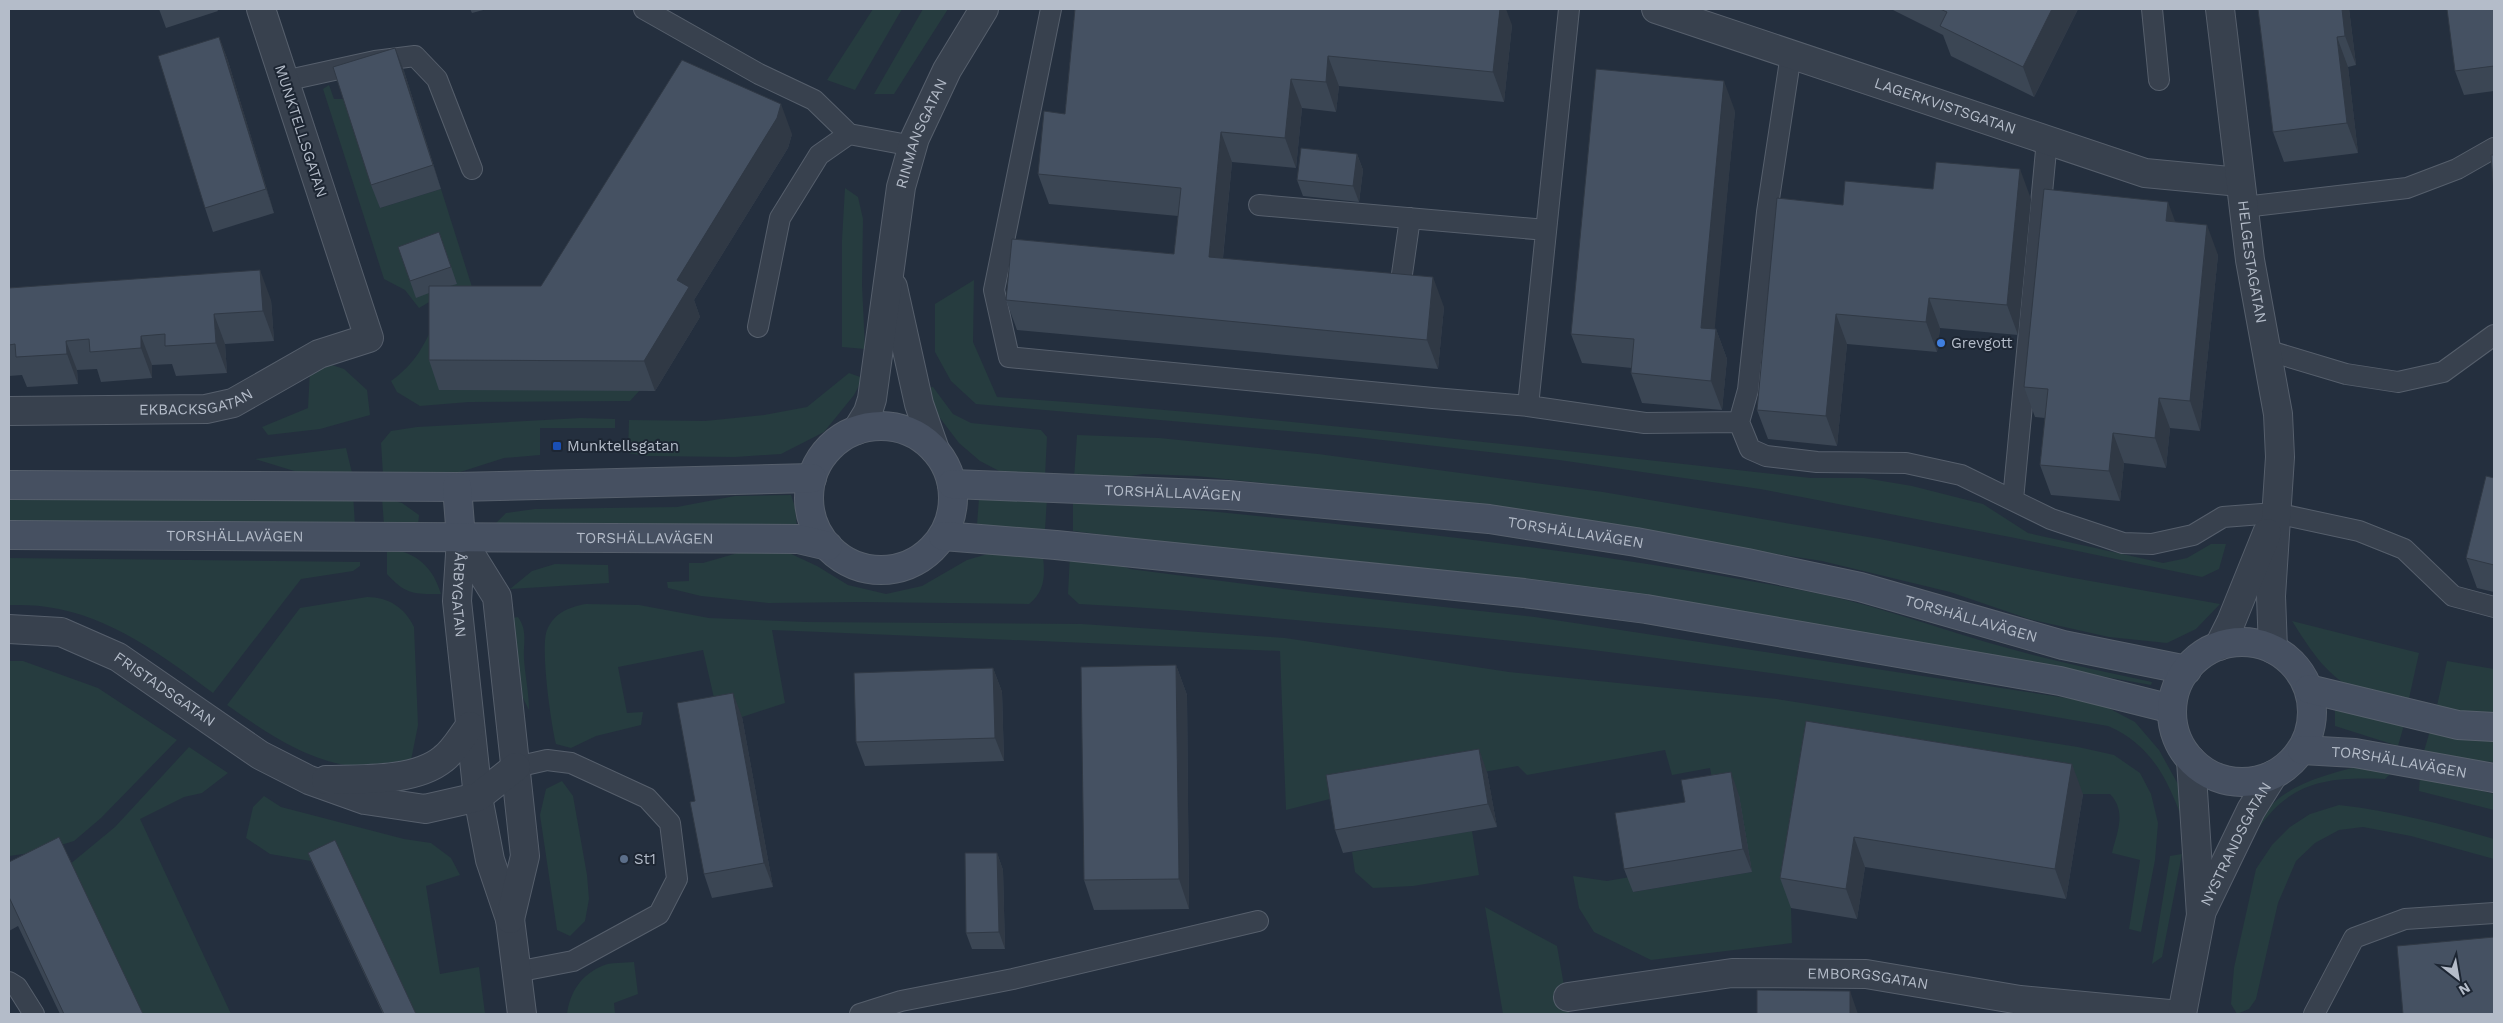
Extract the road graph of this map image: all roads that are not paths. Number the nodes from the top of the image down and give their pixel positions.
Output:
1 (261, 9) edge
2 (644, 9) edge
3 (984, 9) edge
4 (1051, 9) edge
5 (1569, 9) edge
6 (1656, 9) edge
7 (2152, 9) edge
8 (2220, 9) edge
9 (1791, 54) junction
10 (2159, 80) dead end
11 (284, 81) junction
12 (849, 134) junction
13 (2047, 140) junction
14 (913, 146) junction
15 (2494, 148) edge
16 (472, 169) dead end
17 (2242, 195) junction
18 (1259, 205) dead end
19 (1410, 218) junction
20 (1546, 230) junction
21 (890, 270) junction
22 (1401, 281) edge
23 (758, 327) dead end
24 (2494, 335) edge
25 (369, 338) joint
26 (2266, 350) junction
27 (1528, 406) junction
28 (9, 411) edge
29 (1739, 422) junction
30 (857, 430) junction
31 (935, 450) junction
32 (812, 478) junction
33 (952, 484) junction
34 (9, 486) edge
35 (457, 487) junction
36 (2013, 500) junction
37 (2275, 513) junction
38 (9, 535) edge
39 (943, 536) junction
40 (461, 538) junction
41 (828, 546) junction
42 (2494, 607) edge
43 (9, 629) edge
44 (2219, 646) junction
45 (2273, 649) junction
46 (2187, 670) junction
47 (2309, 689) junction
48 (2172, 709) junction
49 (470, 726) junction
50 (2494, 727) edge
51 (2302, 750) junction
52 (2191, 760) junction
53 (516, 767) junction
54 (2273, 775) junction
55 (2494, 778) edge
56 (309, 780) junction
57 (478, 797) junction
58 (2494, 913) edge
59 (2201, 915) junction
60 (510, 919) junction
61 (1258, 921) dead end
62 (516, 972) junction
63 (9, 982) edge
64 (1568, 997) dead end
65 (34, 1014) edge
66 (522, 1014) edge
67 (860, 1014) edge
68 (2169, 1014) edge
69 (2182, 1014) edge
70 (2314, 1014) edge

1 - 11 street, MUNKTELLSGATAN
2 - 12 lane
3 - 14 street, RINMANSGATAN
4 - 27 lane
5 - 20 lane
6 - 9 street, LAGERKVISTSGATAN
7 - 10 lane
8 - 17 street, HELGESTAGATAN
9 - 13 street, LAGERKVISTSGATAN
9 - 29 lane
11 - 16 lane
11 - 25 street, MUNKTELLSGATAN
12 - 14 lane
12 - 23 lane
13 - 17 street, LAGERKVISTSGATAN
13 - 36 lane
14 - 21 street, RINMANSGATAN
15 - 17 lane
17 - 26 street, HELGESTAGATAN
18 - 19 lane
19 - 20 lane
19 - 22 lane
20 - 27 lane
21 - 30 street, RINMANSGATAN
21 - 31 street, RINMANSGATAN
24 - 26 lane
25 - 28 street, EKBACKSGATAN
26 - 37 street, HELGESTAGATAN
27 - 29 lane
29 - 36 lane
30 - 31 main road
30 - 32 main road
31 - 33 main road
32 - 35 main road
32 - 41 main road
33 - 39 main road
33 - 46 main road, TORSHÄLLAVÄGEN
34 - 35 main road
35 - 40 main road
36 - 37 lane
37 - 42 lane
37 - 44 street, HELGESTAGATAN
37 - 45 street, HELGESTAGATAN
38 - 40 main road, TORSHÄLLAVÄGEN
39 - 41 main road
39 - 48 main road
40 - 41 main road, TORSHÄLLAVÄGEN
43 - 56 street, FRISTADSGATAN
44 - 45 main road
44 - 46 main road
45 - 47 main road
46 - 48 main road
47 - 50 main road
47 - 51 main road
48 - 52 main road
49 - 53 street, ÅRBYGATAN
49 - 56 street, FRISTADSGATAN
49 - 57 street, ÅRBYGATAN
51 - 54 main road
51 - 55 main road, TORSHÄLLAVÄGEN
52 - 54 main road
52 - 59 street, NYSTRANDSGATAN
53 - 57 street, FRISTADSGATAN
53 - 60 street, ÅRBYGATAN
53 - 62 lane
54 - 59 street, NYSTRANDSGATAN
56 - 57 street, FRISTADSGATAN
57 - 60 street, ÅRBYGATAN
58 - 70 lane
59 - 69 street, NYSTRANDSGATAN
60 - 62 street, ÅRBYGATAN
61 - 67 lane
62 - 66 street, ÅRBYGATAN
63 - 65 lane
64 - 68 street, EMBORGSGATAN

